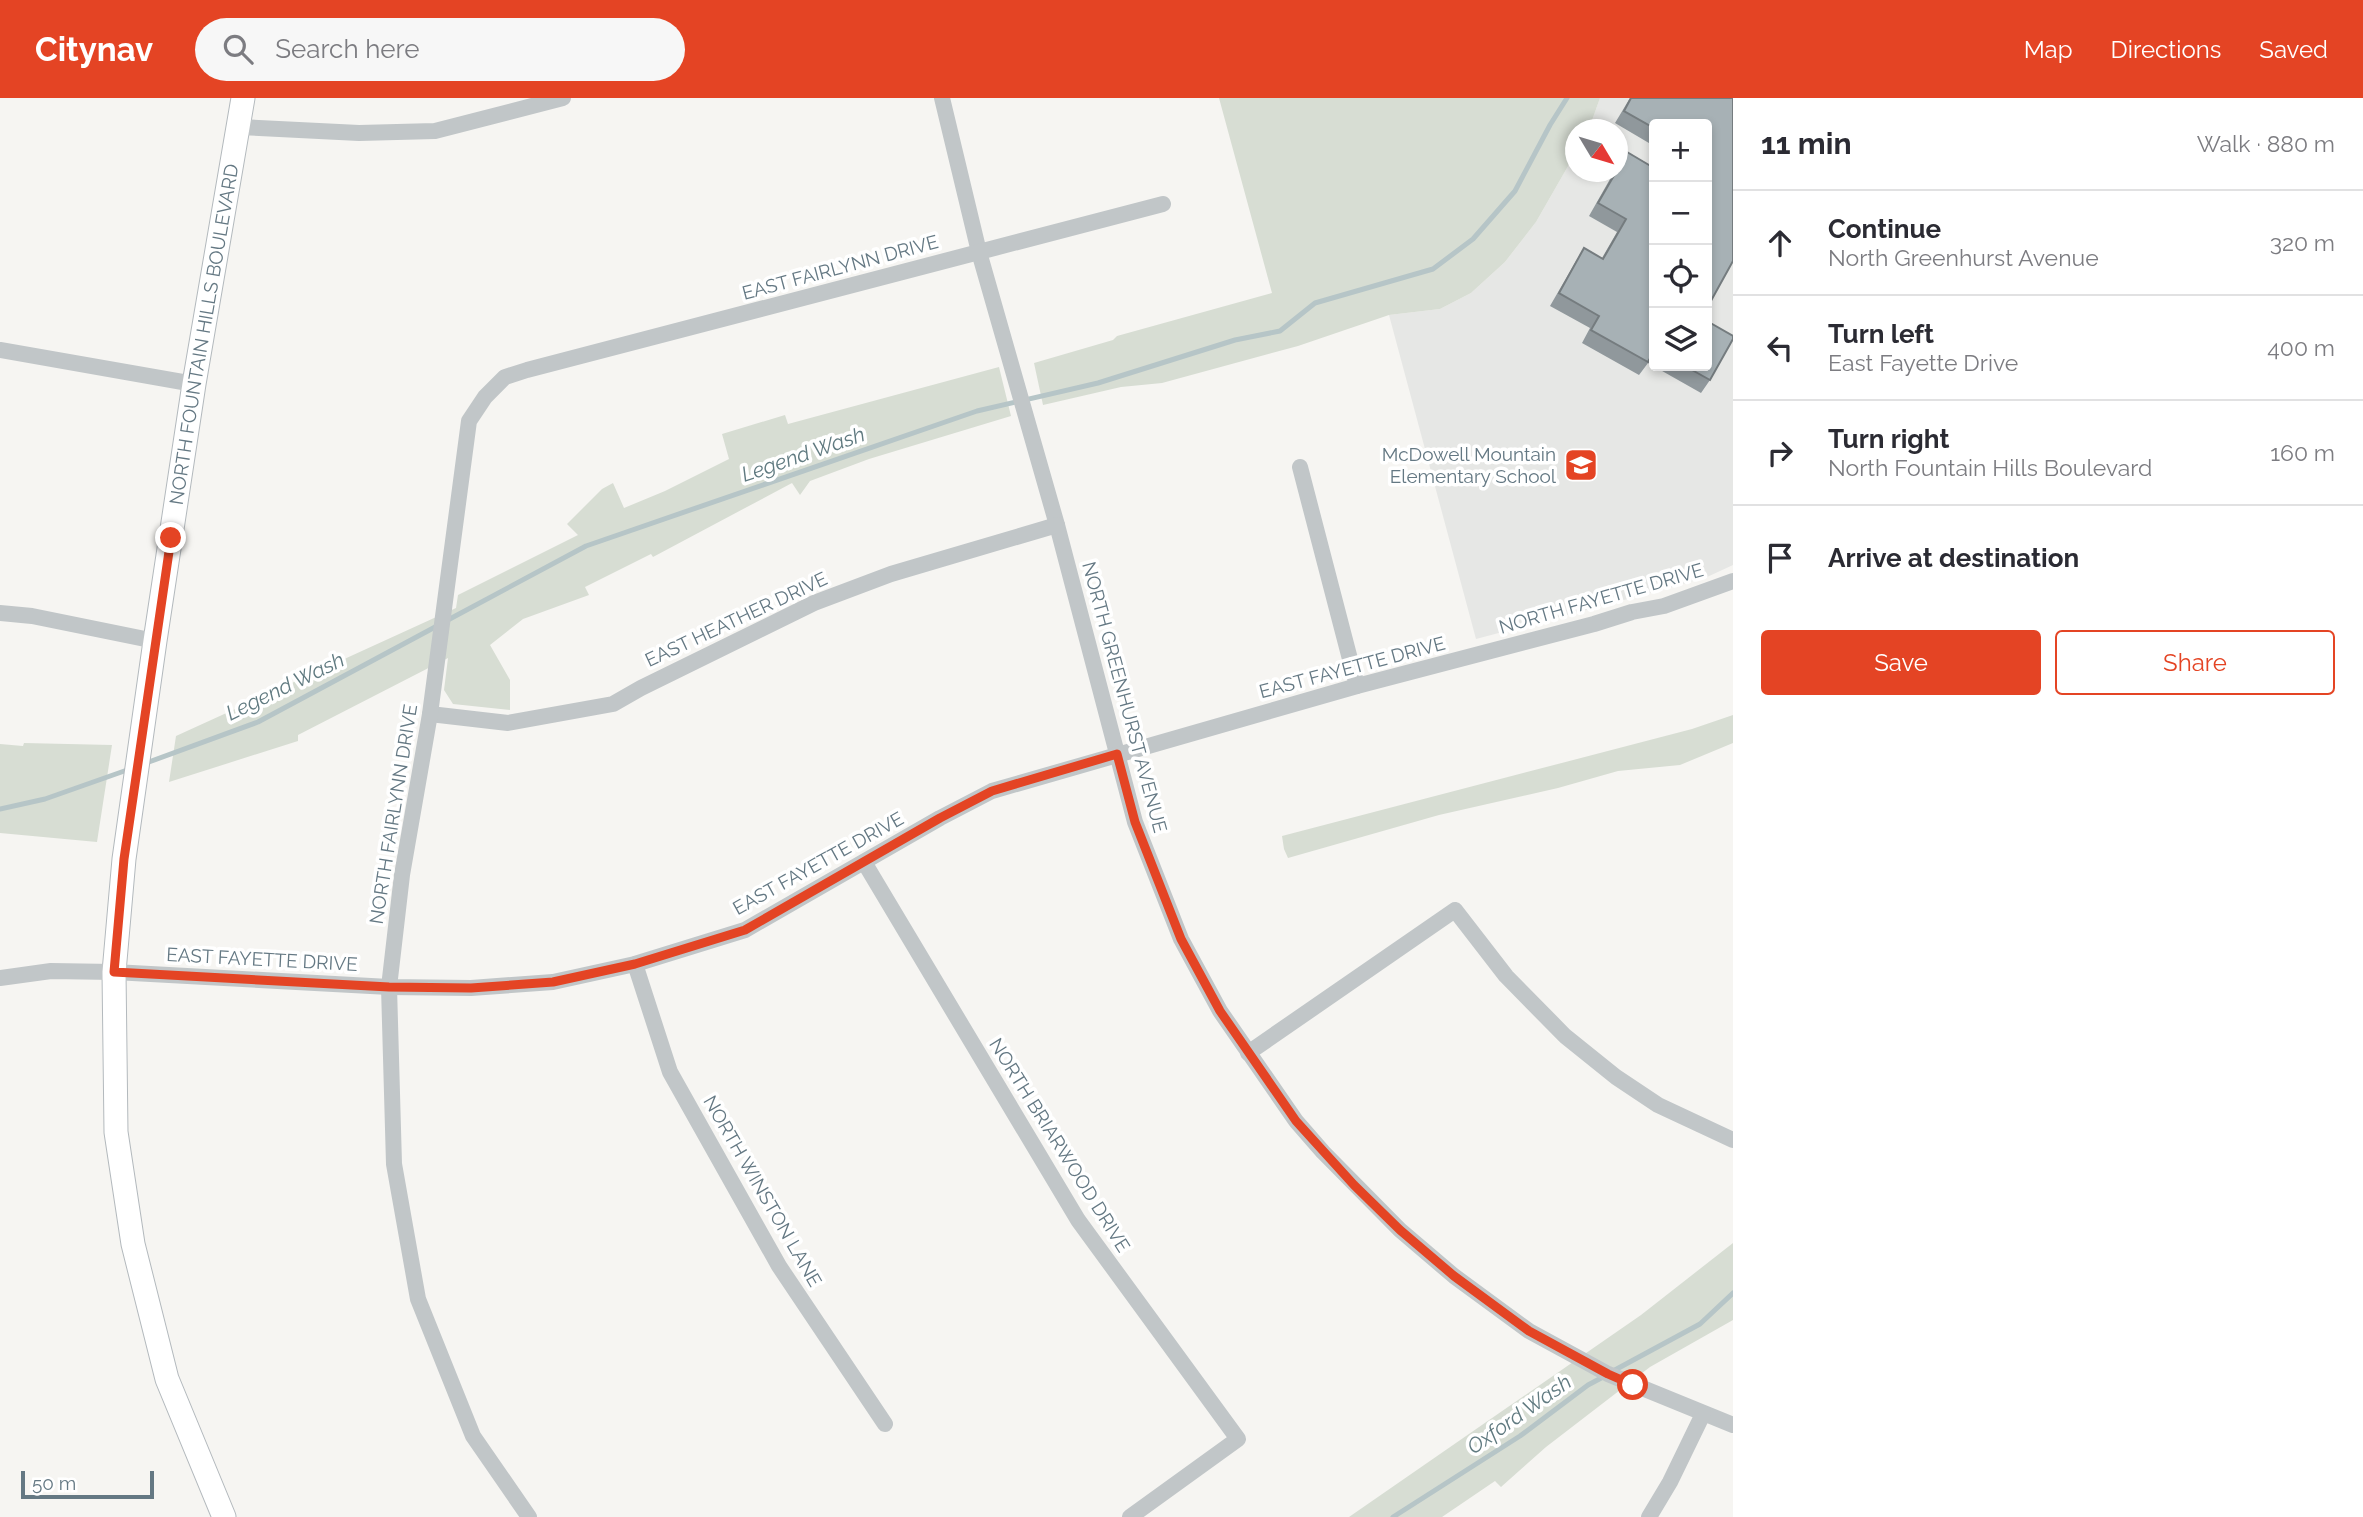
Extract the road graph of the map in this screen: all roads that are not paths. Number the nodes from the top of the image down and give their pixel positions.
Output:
1 (243, 98) edge
2 (563, 98) edge
3 (942, 98) edge
4 (239, 127) junction
5 (1163, 204) dead end
6 (979, 252) junction
7 (0, 350) edge
8 (527, 370) joint
9 (194, 384) junction
10 (1300, 467) dead end
11 (1057, 525) junction
12 (1733, 581) edge
13 (0, 613) edge
14 (155, 641) junction
15 (1480, 654) joint
16 (1357, 686) junction
17 (430, 714) junction
18 (1117, 754) junction
19 (863, 862) junction
20 (635, 964) junction
21 (114, 972) junction
22 (0, 978) edge
23 (389, 987) junction
24 (1248, 1054) junction
25 (1733, 1140) edge
26 (1703, 1414) junction
27 (885, 1424) dead end
28 (1733, 1425) edge
29 (224, 1517) edge
30 (529, 1517) edge
31 (1130, 1517) edge
32 (1649, 1517) edge

1 - 4 main road, NORTH FOUNTAIN HILLS BOULEVARD
2 - 4 street
3 - 6 street, NORTH GREENHURST AVENUE
4 - 9 main road, NORTH FOUNTAIN HILLS BOULEVARD
5 - 6 street, EAST FAIRLYNN DRIVE
6 - 8 street, EAST FAIRLYNN DRIVE
6 - 11 street, NORTH GREENHURST AVENUE
7 - 9 street
8 - 17 street, NORTH FAIRLYNN DRIVE
9 - 14 main road, NORTH FOUNTAIN HILLS BOULEVARD
10 - 16 street
11 - 17 street, EAST HEATHER DRIVE
11 - 18 street, NORTH GREENHURST AVENUE
12 - 15 street, NORTH FAYETTE DRIVE
13 - 14 street
14 - 21 main road, NORTH FOUNTAIN HILLS BOULEVARD
15 - 16 street, EAST FAYETTE DRIVE
16 - 18 street, EAST FAYETTE DRIVE
17 - 23 street, NORTH FAIRLYNN DRIVE
18 - 19 street, EAST FAYETTE DRIVE
18 - 24 street, NORTH GREENHURST AVENUE
19 - 20 street, EAST FAYETTE DRIVE
19 - 31 street, NORTH BRIARWOOD DRIVE
20 - 23 street, EAST FAYETTE DRIVE
20 - 27 street, NORTH WINSTON LANE
21 - 22 street, EAST FAYETTE DRIVE
21 - 23 street, EAST FAYETTE DRIVE
21 - 29 main road, NORTH FOUNTAIN HILLS BOULEVARD
23 - 30 street, NORTH FAIRLYNN DRIVE
24 - 25 street
24 - 26 street, NORTH GREENHURST AVENUE
26 - 28 street, NORTH GREENHURST AVENUE
26 - 32 street

